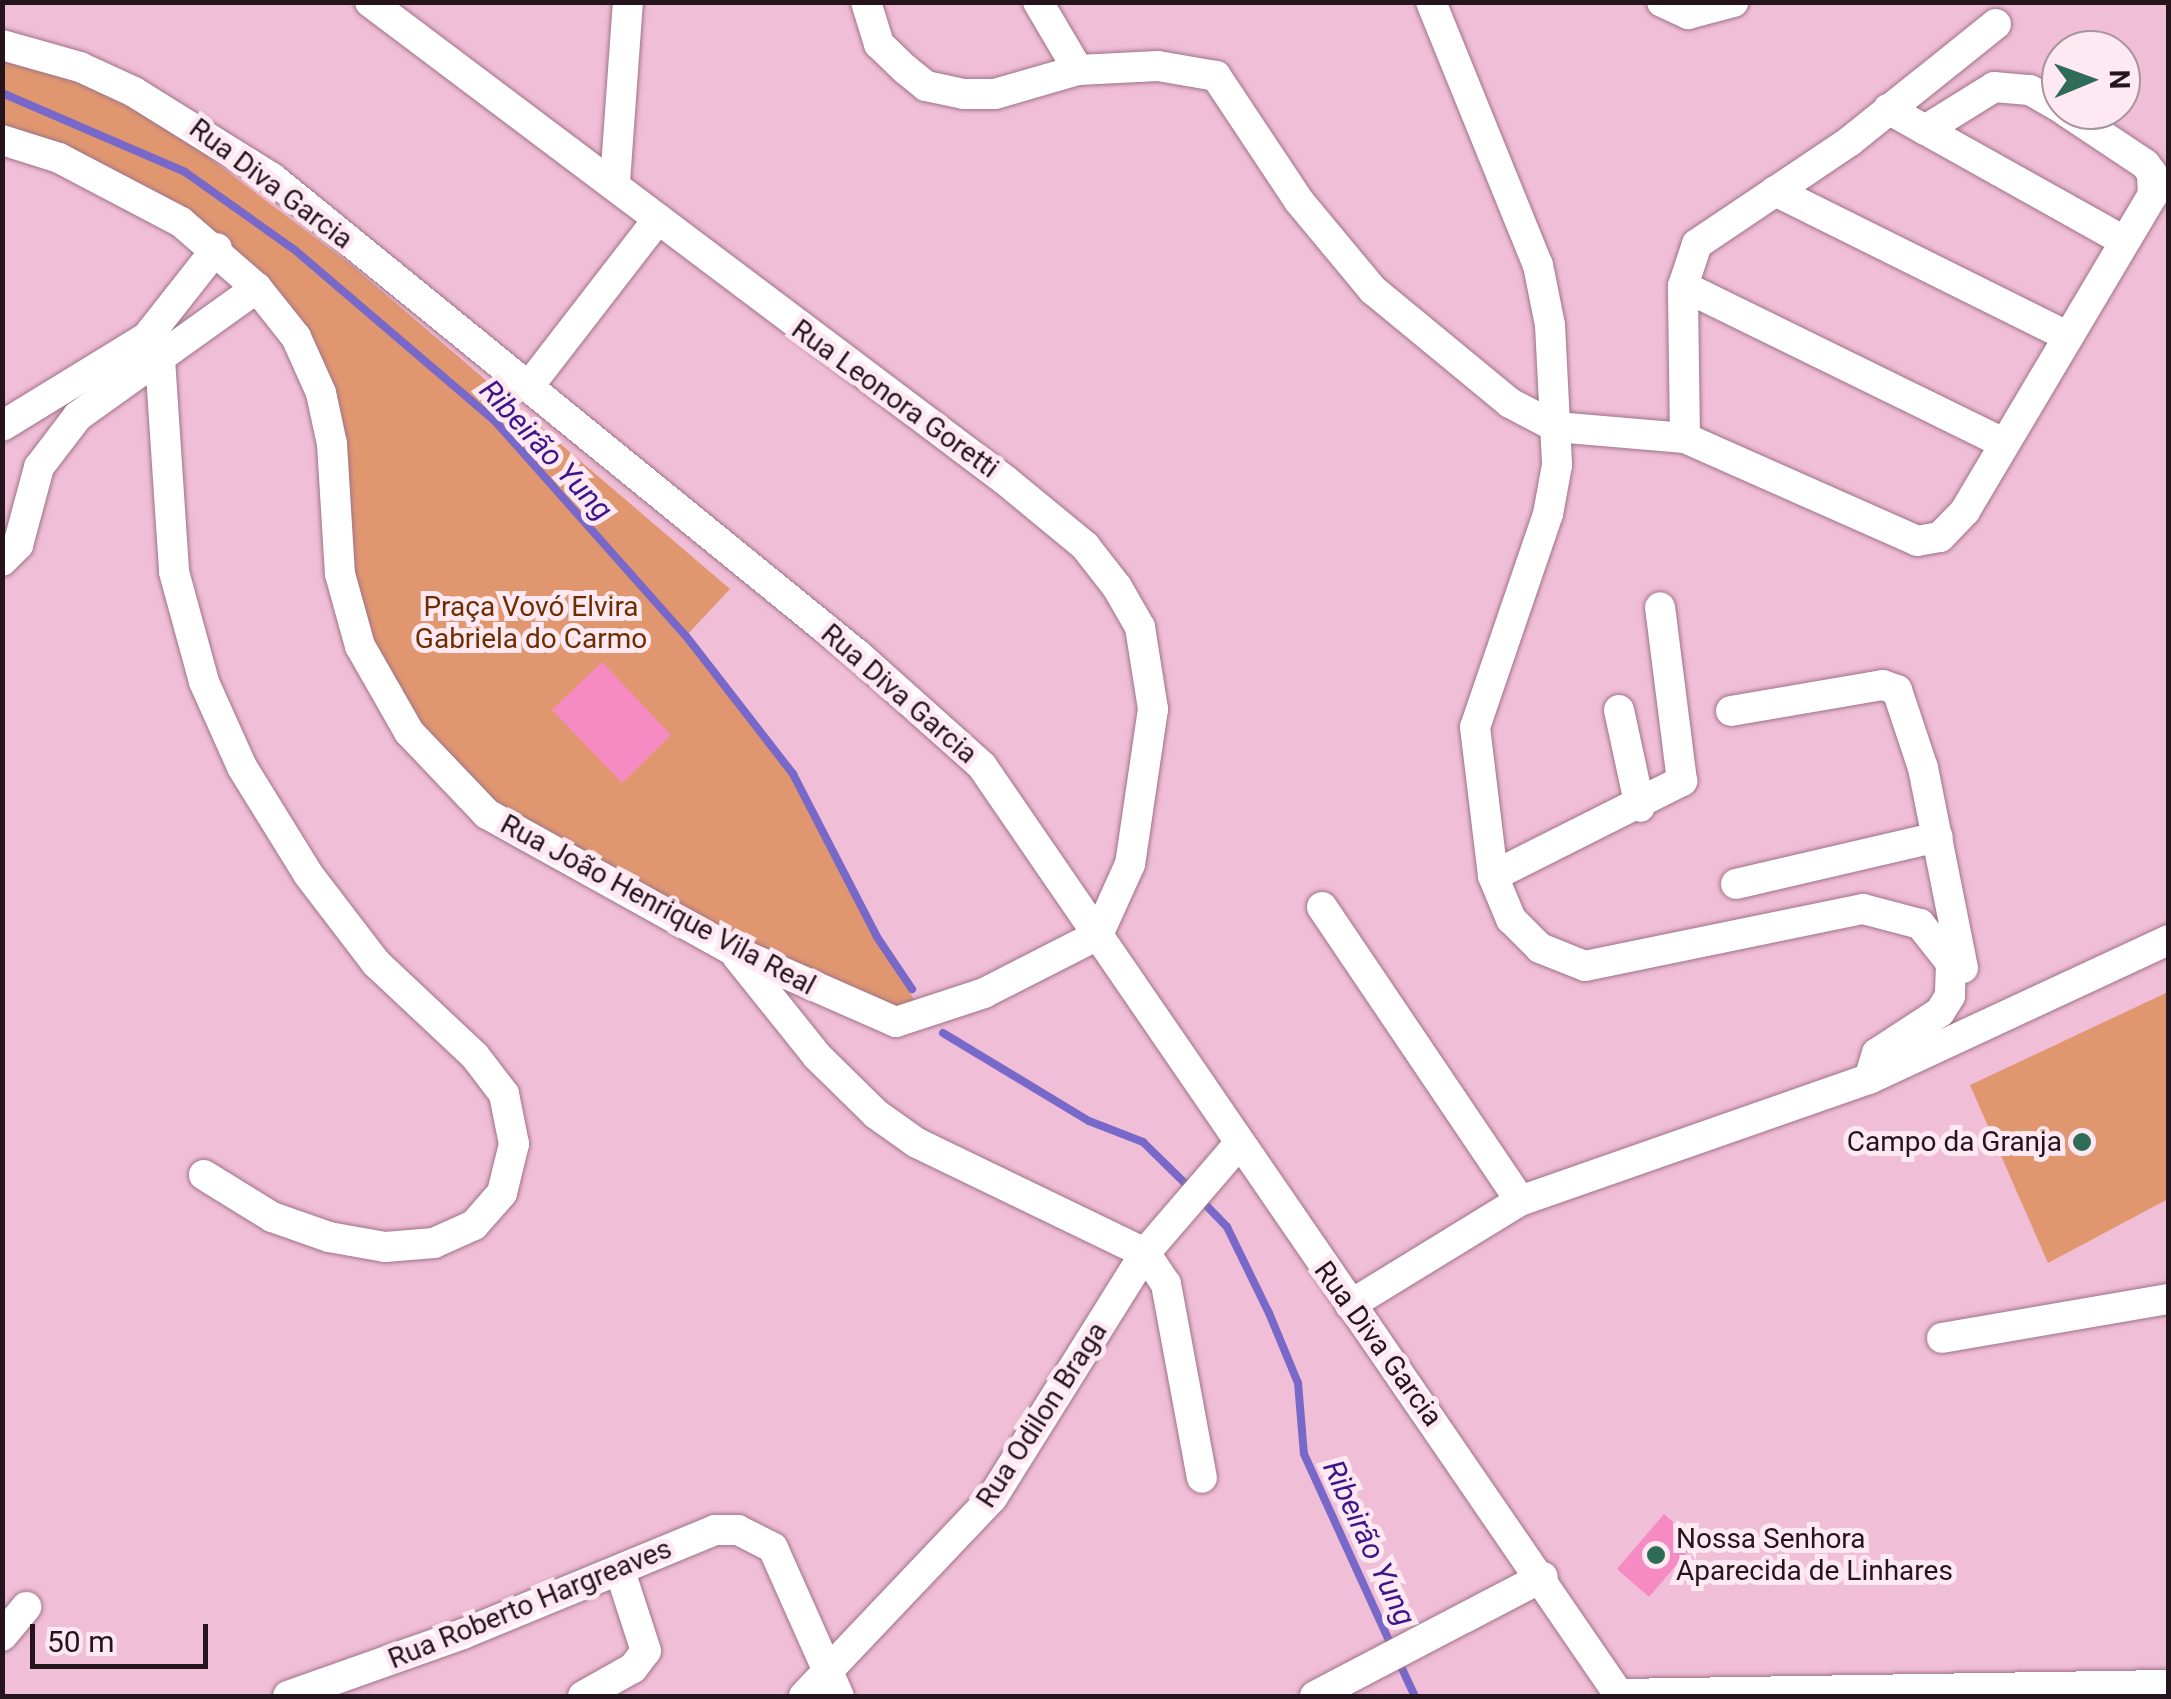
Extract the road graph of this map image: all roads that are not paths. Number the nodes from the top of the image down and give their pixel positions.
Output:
1 (370, 2) edge
2 (628, 2) edge
3 (866, 2) edge
4 (1038, 2) edge
5 (1431, 2) edge
6 (1662, 2) edge
7 (1734, 2) edge
8 (1996, 24) dead end
9 (2, 45) edge
10 (1078, 70) junction
11 (2041, 97) edge
12 (1888, 110) junction
13 (1925, 130) junction
14 (2092, 130) edge
15 (2, 140) edge
16 (615, 182) junction
17 (1775, 191) junction
18 (658, 219) junction
19 (2122, 240) junction
20 (217, 248) junction
21 (1683, 286) junction
22 (257, 288) junction
23 (2065, 335) junction
24 (154, 348) junction
25 (529, 386) junction
26 (4, 425) edge
27 (1556, 426) junction
28 (1686, 438) junction
29 (2002, 442) junction
30 (39, 467) junction
31 (2, 562) edge
32 (1660, 607) dead end
33 (1619, 710) dead end
34 (1731, 711) dead end
35 (1640, 807) junction
36 (1938, 837) junction
37 (1492, 876) junction
38 (1736, 884) dead end
39 (1322, 908) dead end
40 (1098, 936) junction
41 (2168, 940) edge
42 (732, 950) junction
43 (1974, 1026) junction
44 (1869, 1080) junction
45 (1237, 1146) junction
46 (204, 1175) dead end
47 (1520, 1201) junction
48 (1146, 1253) junction
49 (2168, 1299) edge
50 (1350, 1305) junction
51 (1942, 1338) dead end
52 (1202, 1478) dead end
53 (620, 1571) junction
54 (1543, 1577) junction
55 (26, 1606) dead end
56 (2, 1636) edge
57 (834, 1683) edge
58 (2168, 1686) edge
59 (1619, 1695) edge
60 (288, 1696) edge
61 (583, 1696) edge
62 (804, 1696) edge
63 (1315, 1696) edge

1 - 16 street, Rua Leonora Goretti
2 - 16 street
3 - 10 street
4 - 10 street
5 - 27 street
6 - 7 street
8 - 12 street
9 - 25 street, Rua Diva Garcia
10 - 27 street
11 - 13 street
12 - 13 street
12 - 17 street
13 - 19 street
14 - 19 street
15 - 20 street, Rua João Henrique Vila Real
16 - 18 street, Rua Leonora Goretti
17 - 21 street
17 - 23 street
18 - 25 street
18 - 40 street, Rua Leonora Goretti
19 - 23 street
20 - 22 street, Rua João Henrique Vila Real
20 - 24 street
21 - 28 street
21 - 29 street
22 - 24 street
22 - 42 street, Rua João Henrique Vila Real
23 - 29 street
24 - 26 street
24 - 30 street
24 - 46 street
25 - 40 street, Rua Diva Garcia
26 - 30 street
27 - 28 street
27 - 37 street
28 - 29 street
30 - 31 street
32 - 35 street
33 - 35 street
34 - 36 street
35 - 37 street
36 - 38 street
36 - 43 street
37 - 44 street
39 - 47 street
40 - 42 street, Rua João Henrique Vila Real
40 - 45 street, Rua Diva Garcia
41 - 43 street
42 - 48 street
43 - 44 street
44 - 47 street
45 - 48 street, Rua Odilon Braga
45 - 50 street, Rua Diva Garcia
47 - 50 street
48 - 52 street
48 - 57 street, Rua Odilon Braga
49 - 51 street
50 - 54 street, Rua Diva Garcia
53 - 57 street, Rua Roberto Hargreaves
53 - 60 street, Rua Roberto Hargreaves
53 - 61 street
54 - 59 street, Rua Diva Garcia
54 - 63 street
55 - 56 street
57 - 62 street
58 - 59 street, Rua Diva Garcia

